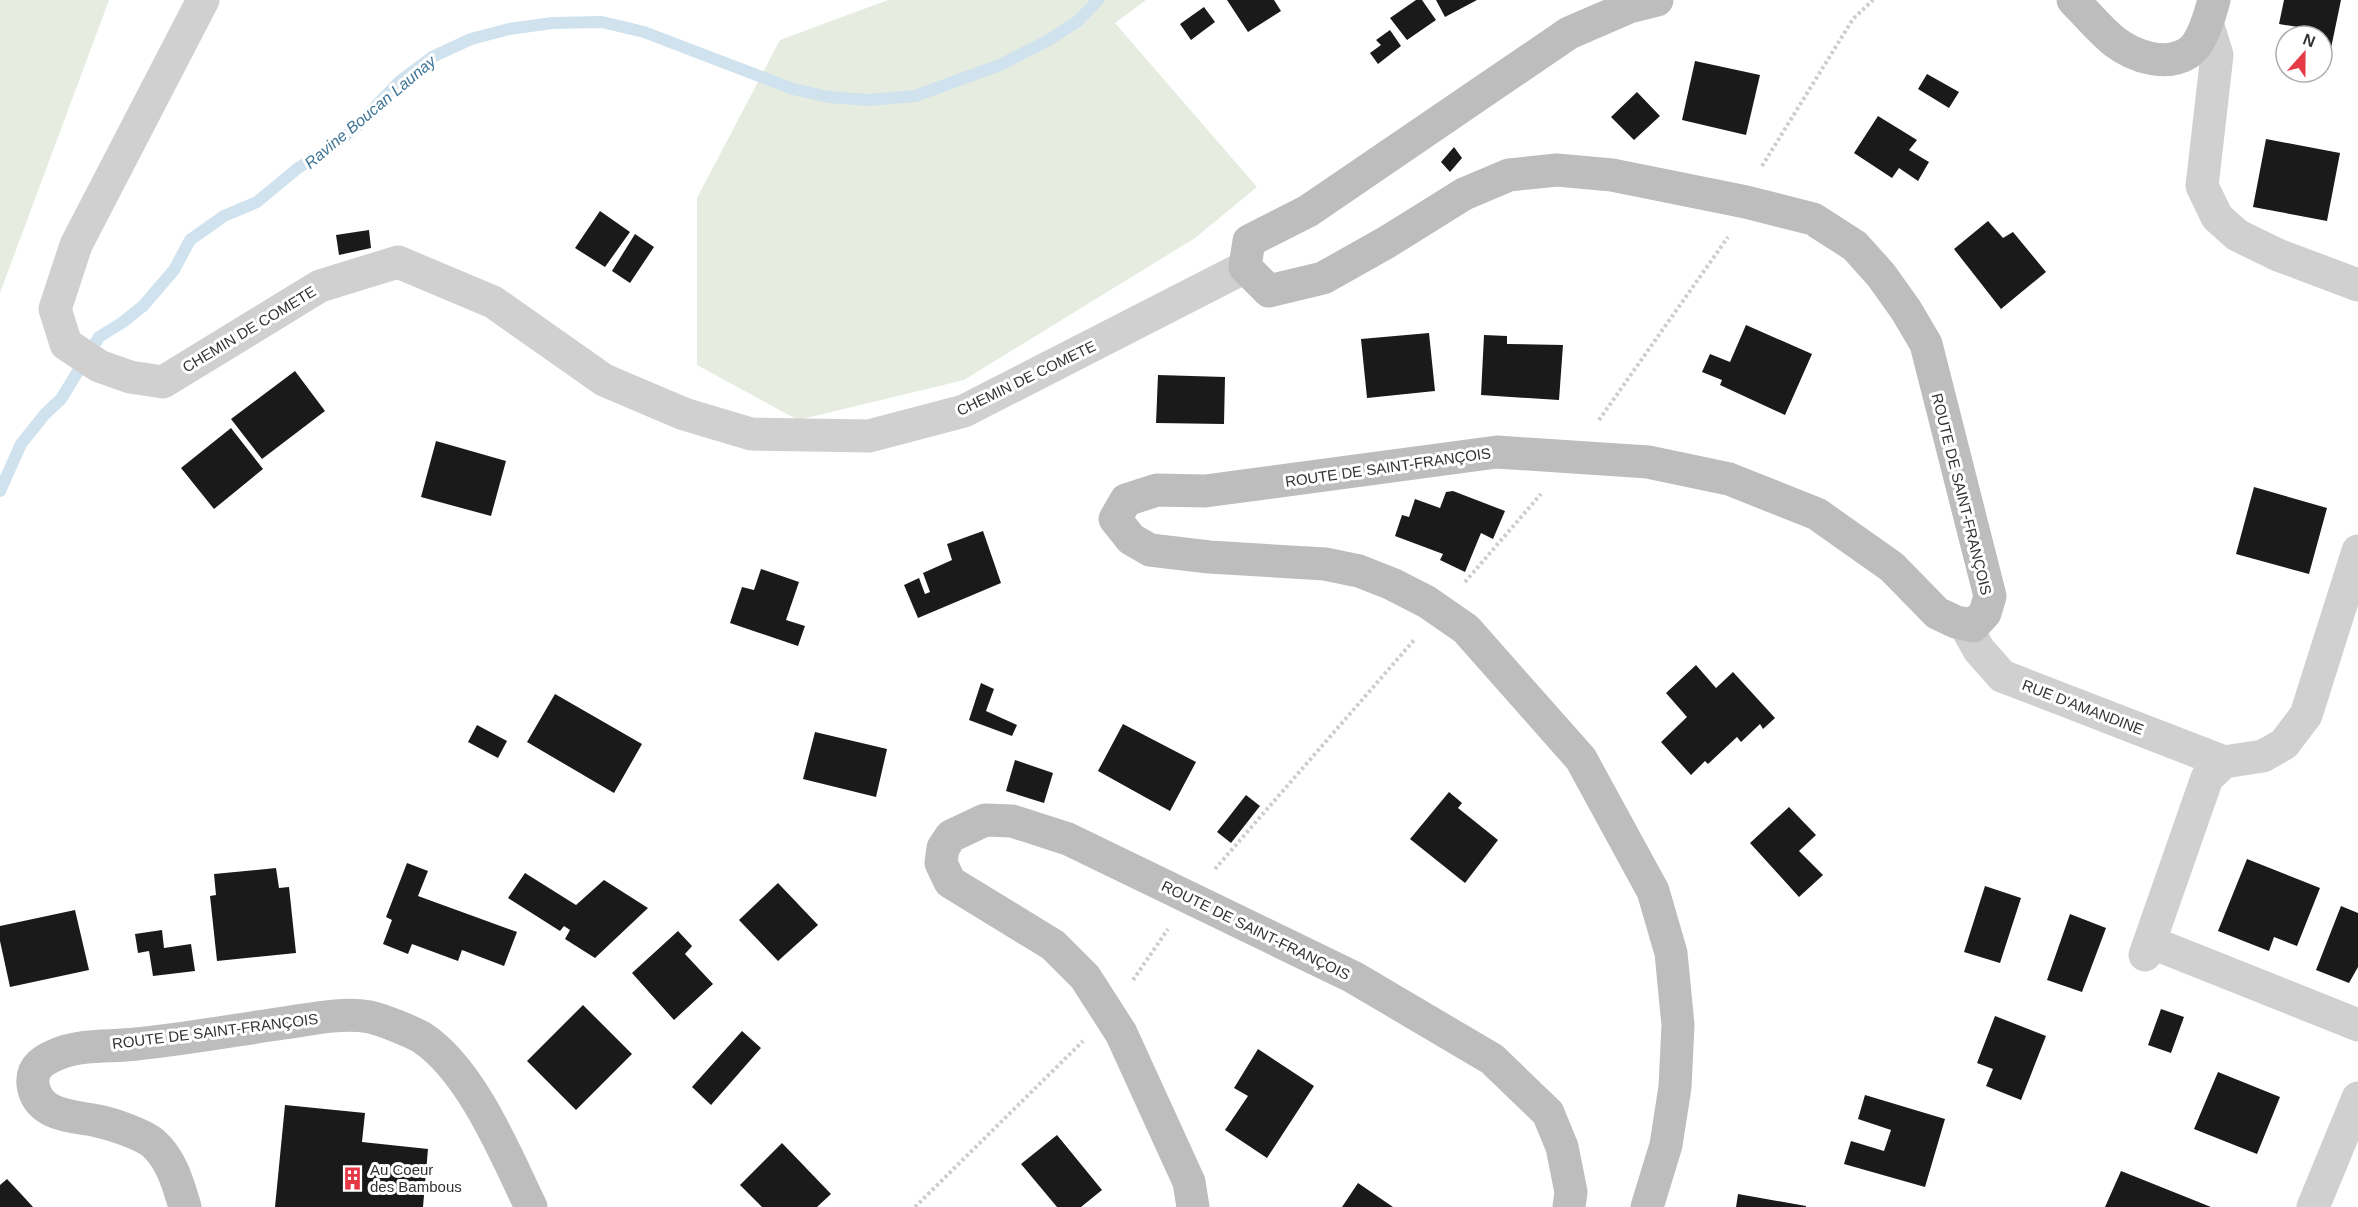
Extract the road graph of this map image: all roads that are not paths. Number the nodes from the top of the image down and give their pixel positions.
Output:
1 (203, 0) edge
2 (1657, 0) edge
3 (2073, 0) edge
4 (2211, 13) edge
5 (1245, 267) junction
6 (2358, 285) edge
7 (2358, 551) edge
8 (1964, 623) junction
9 (2224, 762) junction
10 (2358, 1025) edge
11 (2358, 1098) edge
12 (185, 1207) edge
13 (531, 1207) edge
14 (1193, 1207) edge
15 (1569, 1207) edge
16 (1647, 1207) edge
17 (2313, 1207) edge

1 - 5 street, CHEMIN DE COMETE
2 - 5 main road
3 - 4 main road
4 - 6 street
5 - 8 main road, ROUTE DE SAINT-FRANÇOIS
7 - 9 street, RUE D'AMANDINE
8 - 9 street, RUE D'AMANDINE
8 - 16 main road, ROUTE DE SAINT-FRANÇOIS
9 - 10 street
11 - 17 street
12 - 13 main road, ROUTE DE SAINT-FRANÇOIS
14 - 15 main road, ROUTE DE SAINT-FRANÇOIS

